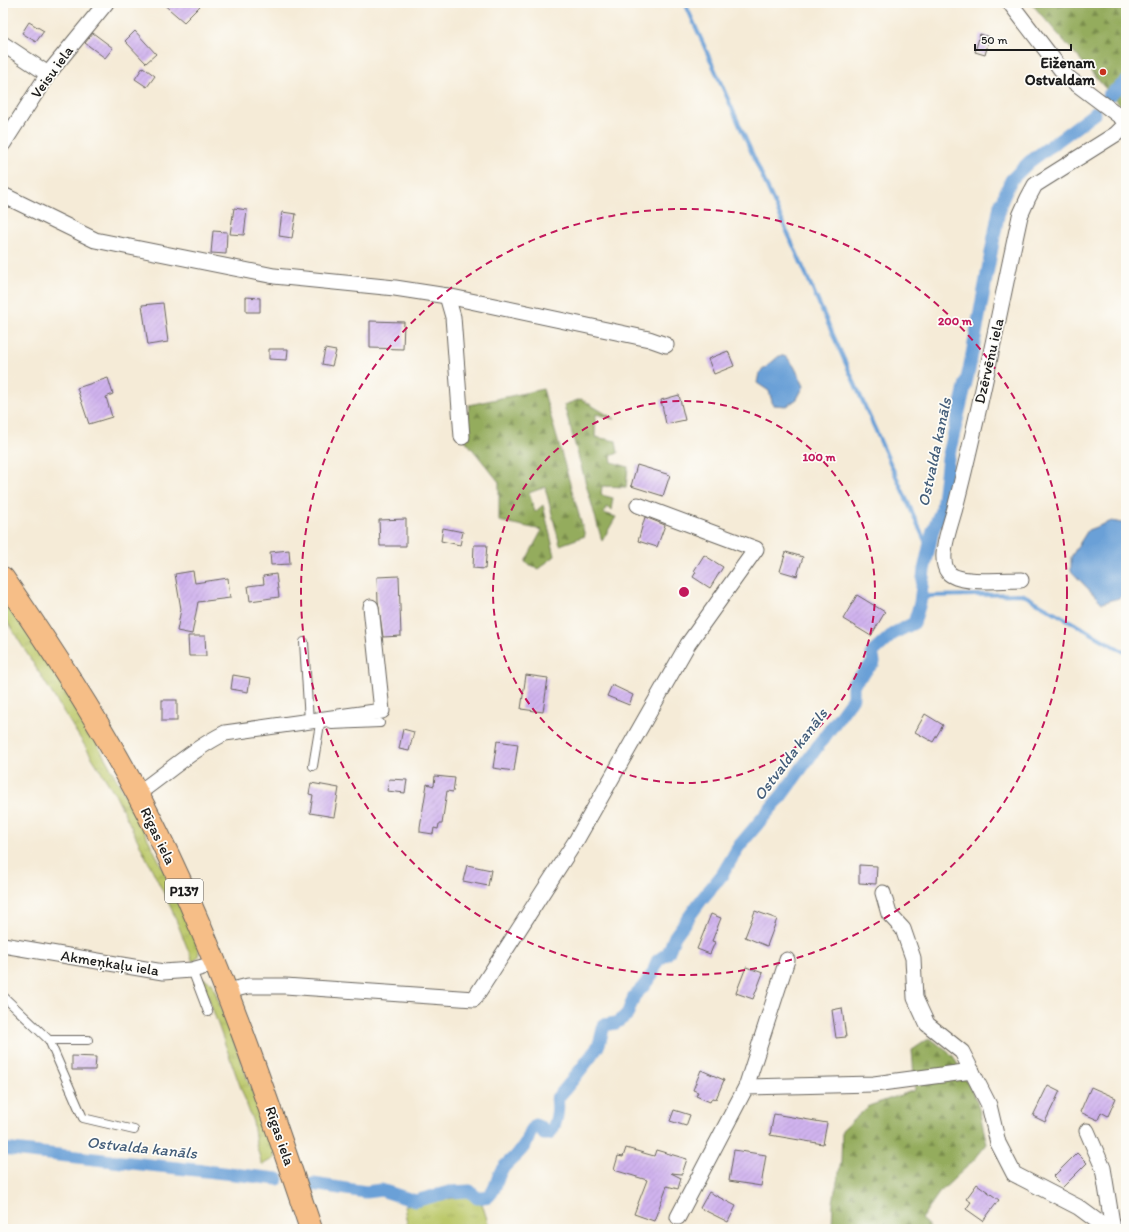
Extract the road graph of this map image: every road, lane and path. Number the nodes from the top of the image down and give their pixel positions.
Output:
1 (106, 3) edge
2 (1010, 3) edge
3 (3, 44) edge
4 (48, 74) junction
5 (1126, 121) edge
6 (1126, 124) edge
7 (3, 144) edge
8 (3, 195) edge
9 (447, 296) junction
10 (666, 345) dead end
11 (462, 437) dead end
12 (638, 505) dead end
13 (3, 578) edge
14 (1021, 580) dead end
15 (371, 607) dead end
16 (304, 642) dead end
17 (314, 722) junction
18 (380, 723) dead end
19 (312, 766) dead end
20 (138, 794) junction
21 (883, 893) dead end
22 (3, 945) edge
23 (787, 960) dead end
24 (217, 963) junction
25 (192, 970) junction
26 (228, 991) junction
27 (3, 996) edge
28 (208, 1012) dead end
29 (49, 1040) junction
30 (88, 1040) dead end
31 (972, 1071) junction
32 (746, 1087) junction
33 (134, 1130) dead end
34 (1087, 1131) dead end
35 (678, 1217) dead end
36 (311, 1229) edge
37 (1108, 1229) edge
38 (1113, 1229) edge

1 - 4 street, Veisu iela
2 - 5 street
3 - 4 street
4 - 7 street, Veisu iela
6 - 14 street, Dzērvēnu iela
8 - 9 street
9 - 10 street
9 - 11 street
12 - 26 street
13 - 20 main road, Rīgas iela / P137
15 - 17 street
16 - 17 lane
17 - 18 lane
17 - 19 lane
17 - 20 street
20 - 24 main road, Rīgas iela / P137
21 - 31 street
22 - 25 street, Akmeņkaļu iela
23 - 32 street
24 - 25 street, Akmeņkaļu iela
24 - 26 main road, Rīgas iela / P137
25 - 28 lane
26 - 36 main road, Rīgas iela / P137
27 - 29 lane
29 - 30 lane
29 - 33 lane
31 - 32 street
31 - 37 street
32 - 35 street
34 - 38 street

